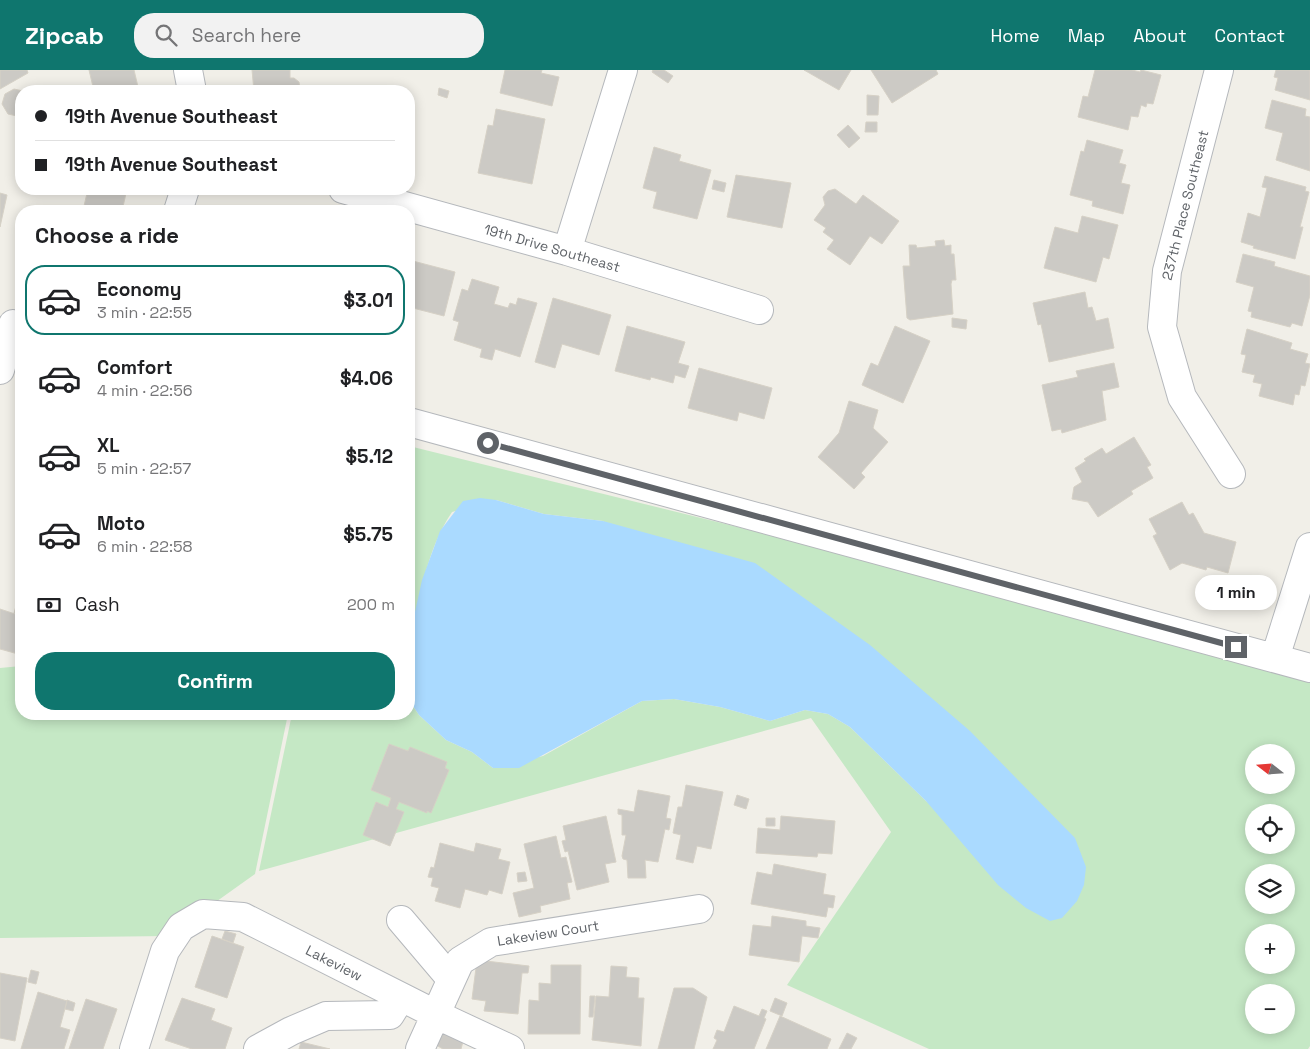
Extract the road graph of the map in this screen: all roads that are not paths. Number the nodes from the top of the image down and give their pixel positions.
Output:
1 (188, 70) edge
2 (623, 70) edge
3 (1219, 70) edge
4 (191, 85) edge
5 (365, 195) edge
6 (401, 205) edge
7 (415, 209) edge
8 (567, 251) junction
9 (759, 310) dead end
10 (12, 324) edge
11 (0, 370) edge
12 (415, 424) edge
13 (1230, 474) dead end
14 (1310, 546) edge
15 (1275, 658) junction
16 (1310, 668) edge
17 (699, 909) dead end
18 (401, 920) dead end
19 (452, 979) junction
20 (401, 997) junction
21 (435, 1014) junction
22 (134, 1049) edge
23 (258, 1049) edge
24 (420, 1049) edge
25 (510, 1049) edge

1 - 4 street
2 - 8 street
3 - 13 street, 237th Place Southeast
5 - 6 street, 19th Drive Southeast
7 - 8 street, 19th Drive Southeast
8 - 9 street, 19th Drive Southeast
10 - 11 street
12 - 15 street
14 - 15 street
15 - 16 street
17 - 19 street, Lakeview Court
18 - 19 street
19 - 21 street, Lakeview Court
20 - 21 street, Lakeview
20 - 22 street, Lakeview
20 - 23 street
21 - 24 street, Lakeview Court
21 - 25 street, Lakeview

